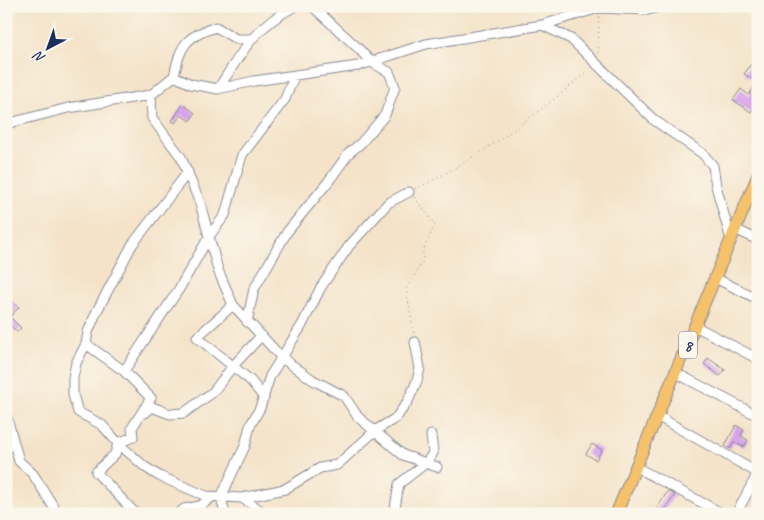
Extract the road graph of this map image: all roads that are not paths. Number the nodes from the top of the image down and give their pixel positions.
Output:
1 (295, 6) edge
2 (312, 6) edge
3 (663, 6) edge
4 (542, 24) junction
5 (250, 39) junction
6 (371, 62) junction
7 (174, 76) junction
8 (294, 77) junction
9 (218, 89) junction
10 (152, 95) junction
11 (6, 124) edge
12 (188, 172) junction
13 (757, 177) edge
14 (409, 192) road end
15 (210, 235) junction
16 (733, 235) junction
17 (758, 240) edge
18 (715, 278) junction
19 (758, 299) edge
20 (233, 305) junction
21 (247, 322) junction
22 (695, 326) junction
23 (261, 336) junction
24 (415, 342) road end
25 (86, 344) junction
26 (282, 358) junction
27 (758, 359) edge
28 (233, 366) junction
29 (124, 370) junction
30 (676, 372) junction
31 (264, 398) junction
32 (6, 414) edge
33 (658, 416) junction
34 (758, 416) edge
35 (132, 428) junction
36 (376, 430) junction
37 (8, 431) edge
38 (431, 435) dead end
39 (118, 443) junction
40 (426, 463) junction
41 (437, 467) dead end
42 (636, 467) junction
43 (758, 473) edge
44 (217, 497) junction
45 (242, 498) junction
46 (617, 513) edge
47 (58, 514) edge
48 (136, 514) edge
49 (178, 514) edge
50 (225, 514) edge
51 (266, 514) edge
52 (394, 514) edge
53 (722, 514) edge
54 (736, 514) edge

1 - 5 street
2 - 6 street
3 - 4 street
4 - 6 street
4 - 16 street
5 - 7 street
5 - 9 street
6 - 8 street
6 - 21 street
7 - 9 street
7 - 10 street
8 - 9 street
8 - 15 street
10 - 11 street
10 - 12 street
12 - 15 street
12 - 25 street
13 - 16 main road, 8
14 - 26 street
15 - 20 street
15 - 29 street
16 - 17 street
16 - 18 main road, 8
18 - 19 street
18 - 22 main road, 8
20 - 21 street
20 - 28 street
21 - 23 street
22 - 27 street
22 - 30 main road, 8
23 - 26 street
23 - 28 street
24 - 36 street
25 - 29 street
25 - 39 street
26 - 31 street
26 - 36 street
28 - 31 street
28 - 35 street
29 - 35 street
30 - 33 main road, 8
30 - 34 street
31 - 44 street
32 - 37 street
33 - 42 main road, 8
33 - 43 street
35 - 39 street
36 - 40 street
36 - 45 street
37 - 47 street
38 - 40 street
39 - 44 street
39 - 48 street
40 - 41 street
40 - 52 street
42 - 46 main road, 8
42 - 53 street
43 - 54 street
44 - 45 street
44 - 49 street
44 - 50 street
45 - 51 street

